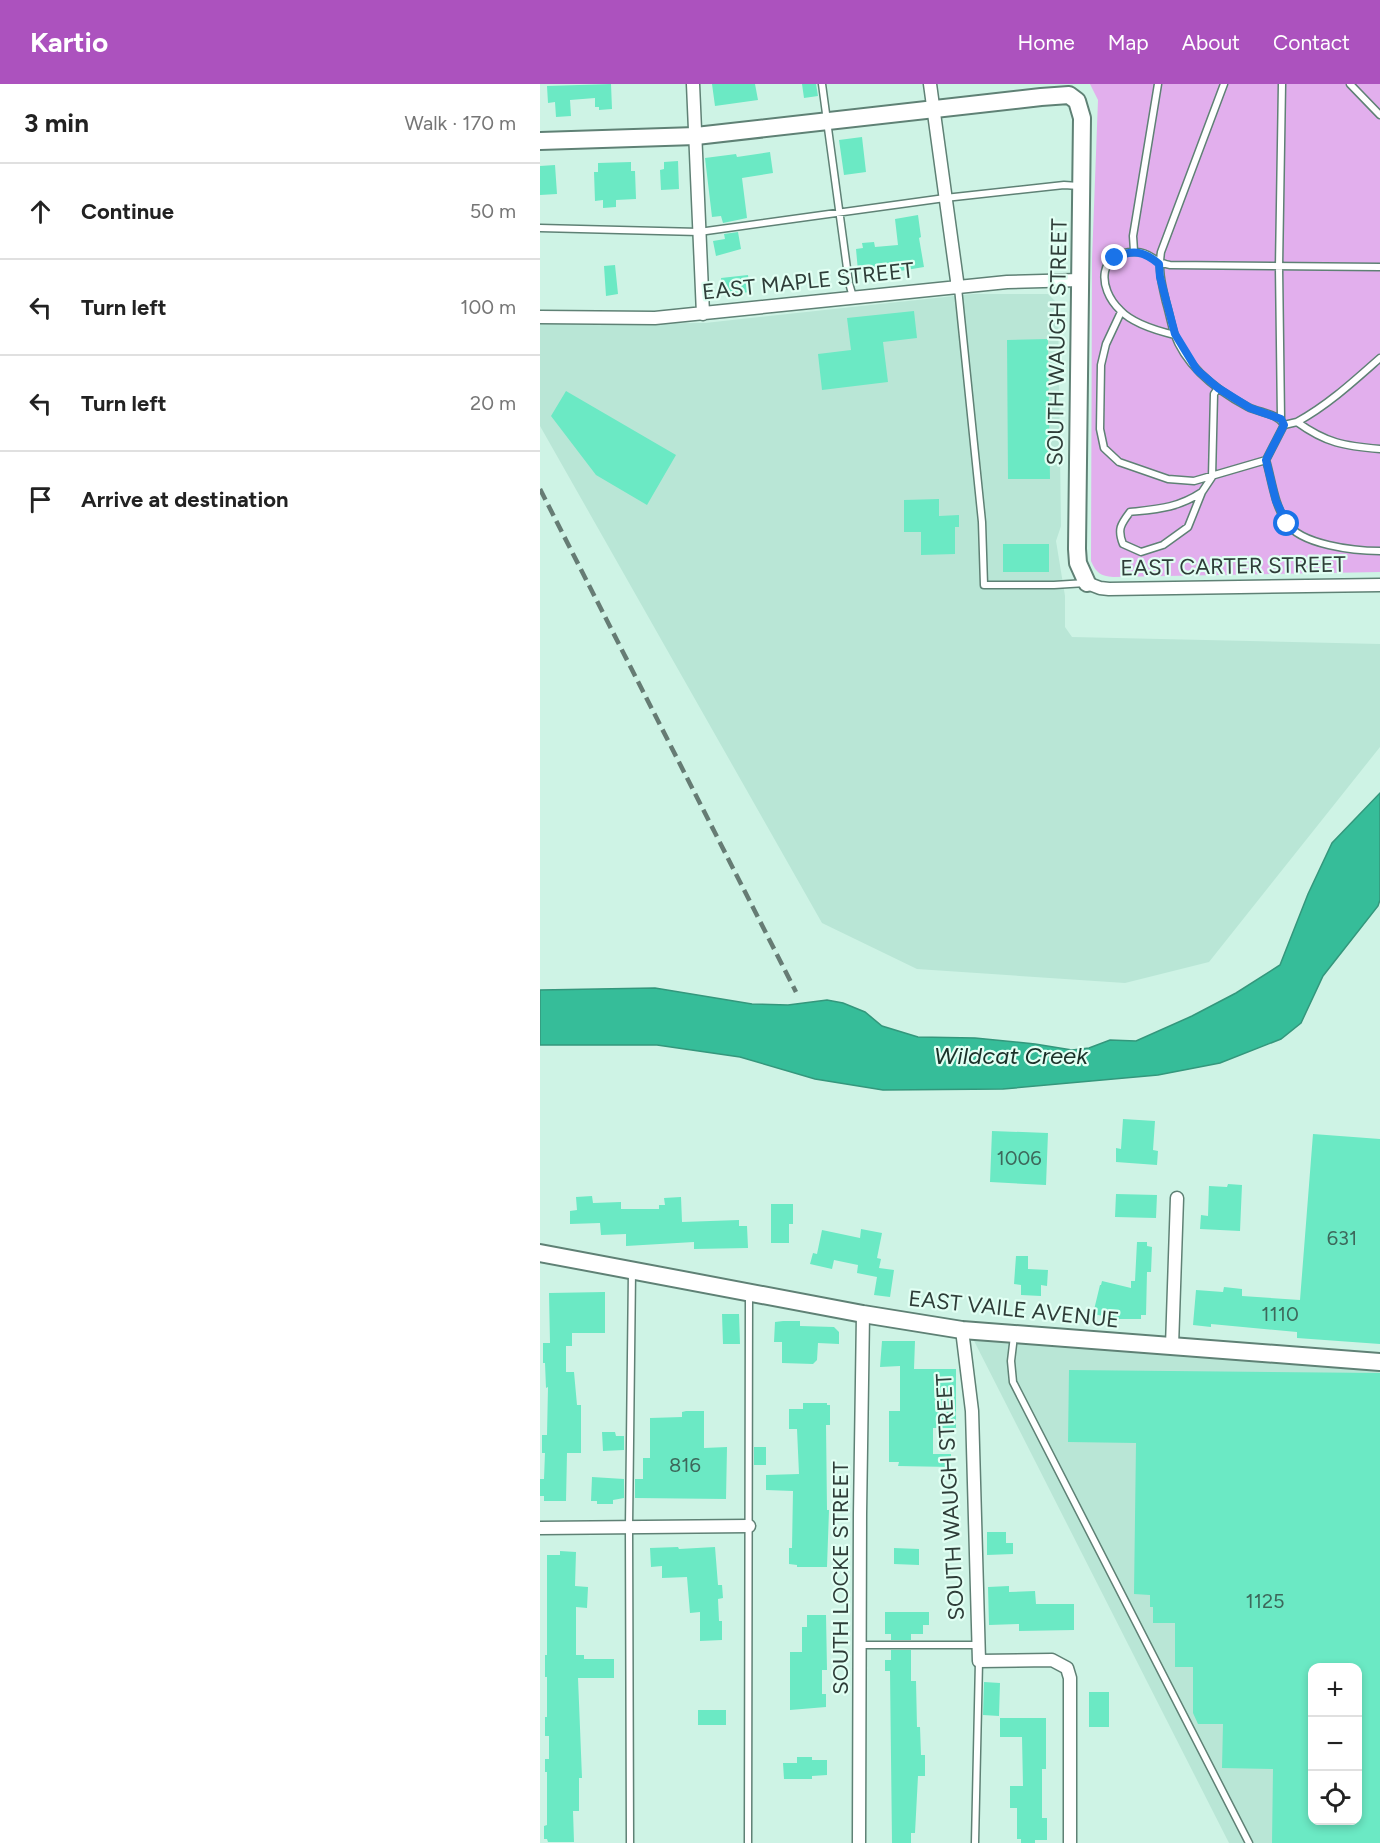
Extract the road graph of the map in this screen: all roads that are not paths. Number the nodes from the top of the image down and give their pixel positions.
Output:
1 (693, 84) edge
2 (822, 84) edge
3 (930, 84) edge
4 (1158, 84) edge
5 (1224, 84) edge
6 (1282, 84) edge
7 (1350, 84) edge
8 (933, 110) junction
9 (1380, 114) edge
10 (827, 122) junction
11 (696, 136) junction
12 (540, 141) edge
13 (1081, 186) junction
14 (945, 198) junction
15 (840, 213) junction
16 (540, 228) edge
17 (699, 232) junction
18 (1134, 251) junction
19 (1159, 264) junction
20 (1280, 267) junction
21 (1380, 267) edge
22 (1080, 280) junction
23 (958, 288) junction
24 (853, 297) junction
25 (1121, 312) junction
26 (703, 314) junction
27 (540, 317) edge
28 (1175, 334) junction
29 (1380, 358) edge
30 (1218, 388) junction
31 (1283, 422) junction
32 (1297, 422) junction
33 (1380, 449) edge
34 (1266, 460) junction
35 (1212, 477) junction
36 (1202, 492) junction
37 (1380, 551) edge
38 (1087, 583) junction
39 (1380, 585) edge
40 (1177, 1198) dead end
41 (540, 1253) edge
42 (632, 1270) junction
43 (749, 1292) junction
44 (863, 1314) junction
45 (962, 1330) junction
46 (1015, 1334) junction
47 (1172, 1347) junction
48 (1380, 1362) edge
49 (749, 1526) junction
50 (629, 1527) junction
51 (540, 1528) edge
52 (861, 1645) junction
53 (978, 1645) junction
54 (979, 1661) junction
55 (630, 1843) edge
56 (748, 1843) edge
57 (860, 1843) edge
58 (975, 1843) edge
59 (1070, 1843) edge
60 (1249, 1843) edge

1 - 11 street
2 - 10 lane
3 - 8 street
4 - 18 lane
5 - 19 lane
6 - 20 lane
7 - 9 lane
8 - 10 street
8 - 13 street, SOUTH WAUGH STREET
8 - 14 street
10 - 11 street
10 - 15 lane
11 - 12 street
11 - 17 street
13 - 14 lane
13 - 22 street, SOUTH WAUGH STREET
14 - 15 lane
14 - 23 street
15 - 17 lane
15 - 24 lane
16 - 17 lane
17 - 26 street
18 - 19 lane
18 - 25 lane
19 - 20 lane
19 - 28 lane
20 - 21 lane
20 - 31 lane
22 - 23 street, EAST MAPLE STREET
22 - 38 street, SOUTH WAUGH STREET
23 - 24 street, EAST MAPLE STREET
23 - 38 lane
24 - 26 street, EAST MAPLE STREET
25 - 28 lane
25 - 35 lane
26 - 27 street, EAST MAPLE STREET
28 - 30 lane
29 - 32 lane
30 - 31 lane
30 - 35 lane
31 - 32 lane
31 - 34 lane
32 - 33 lane
34 - 35 lane
34 - 37 lane
35 - 36 lane
36 - 36 lane
38 - 39 street, EAST CARTER STREET
40 - 47 street
41 - 42 street, EAST VAILE AVENUE
42 - 43 street, EAST VAILE AVENUE
42 - 50 lane
43 - 44 street, EAST VAILE AVENUE
43 - 49 lane
44 - 45 street, EAST VAILE AVENUE
44 - 52 street, SOUTH LOCKE STREET
45 - 46 street, EAST VAILE AVENUE
45 - 53 street, SOUTH WAUGH STREET
46 - 47 street, EAST VAILE AVENUE
46 - 60 lane
47 - 48 street, EAST VAILE AVENUE
49 - 50 street
49 - 56 lane
50 - 51 street
50 - 55 lane
52 - 53 lane
52 - 57 street, SOUTH LOCKE STREET
53 - 54 street, SOUTH WAUGH STREET
54 - 58 lane
54 - 59 street

